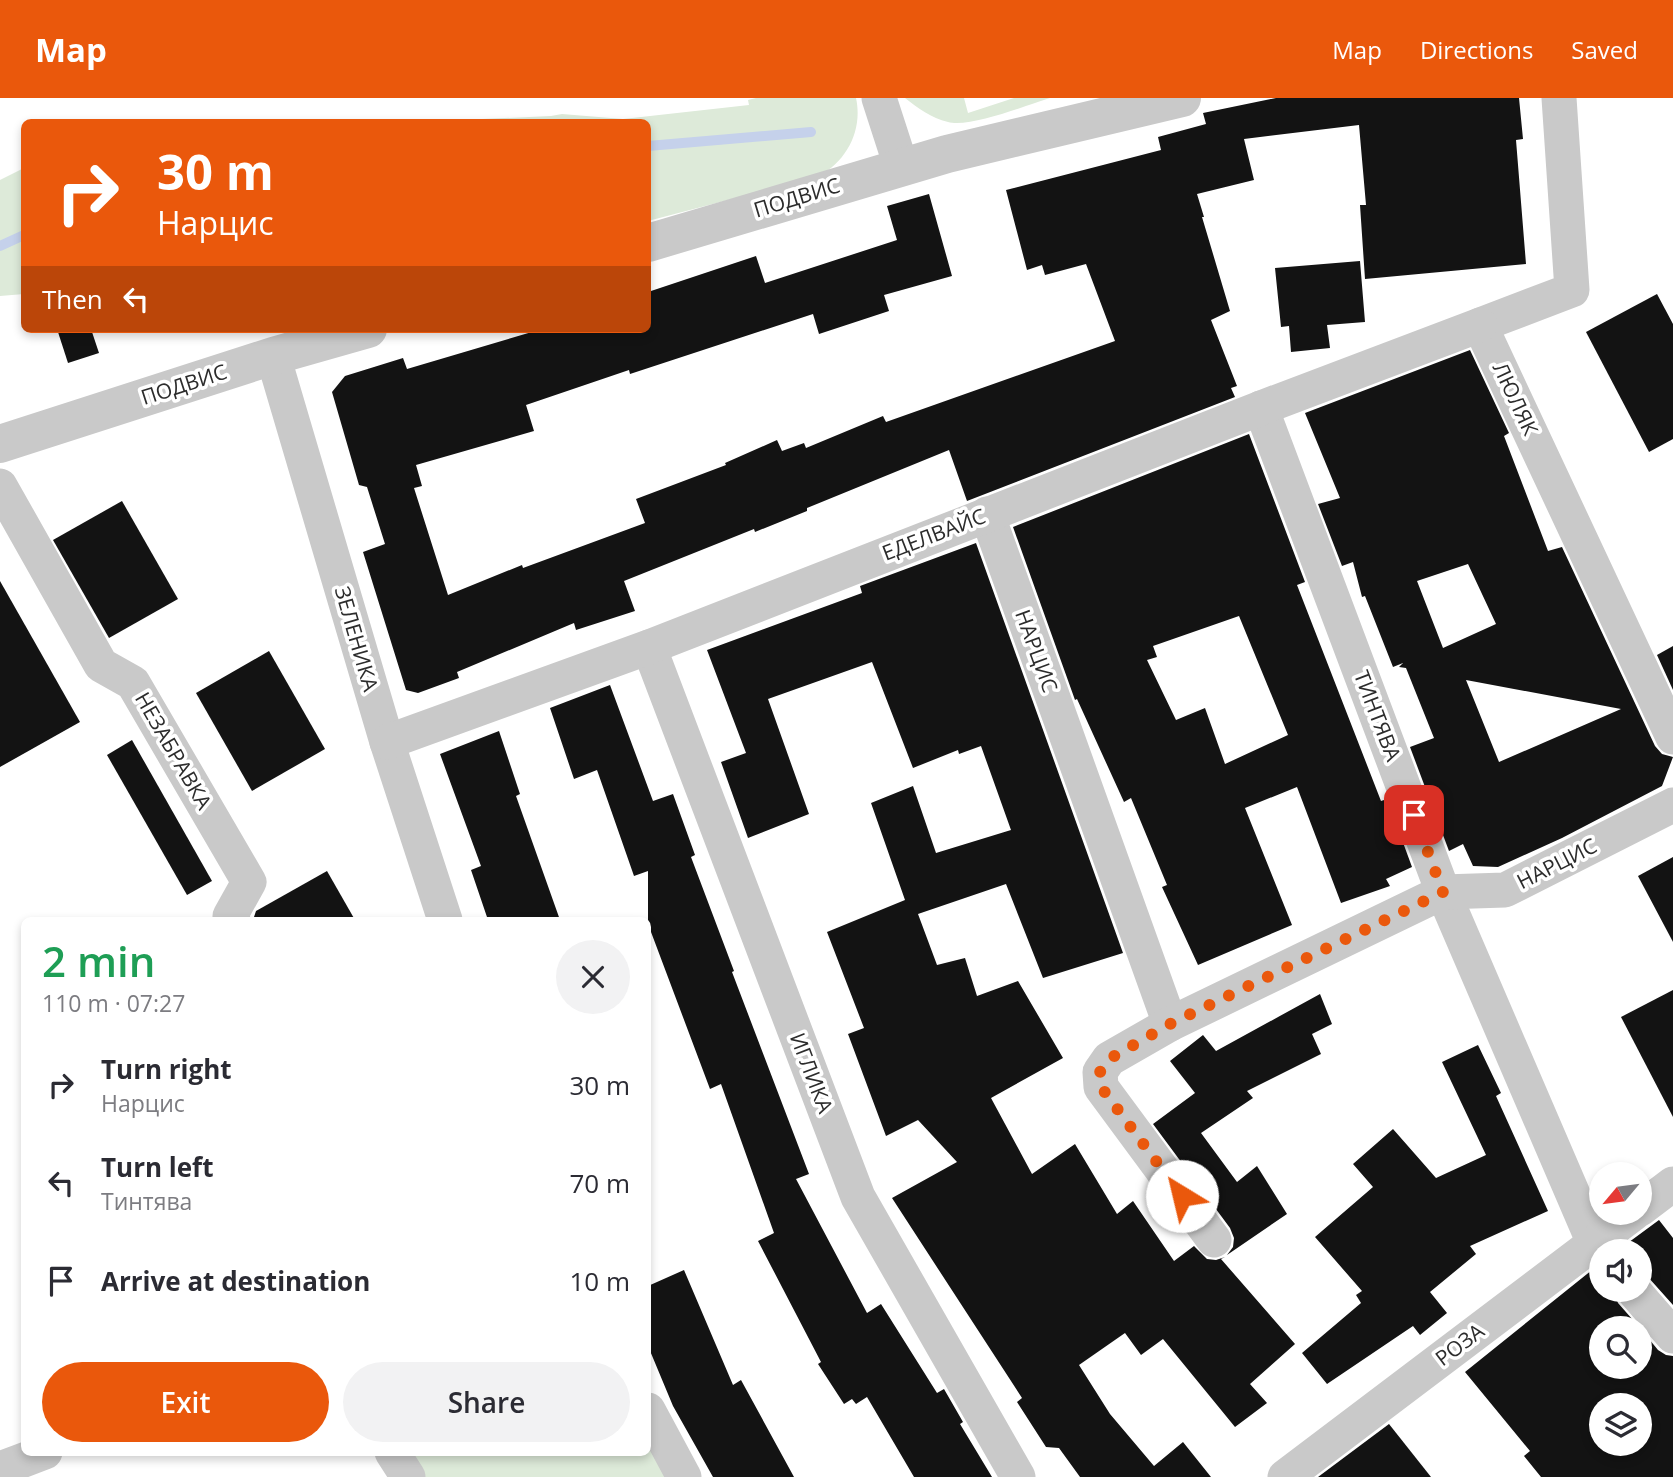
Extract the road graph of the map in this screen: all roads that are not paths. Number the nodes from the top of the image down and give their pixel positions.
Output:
1 (879, 98) edge
2 (1131, 98) edge
3 (1182, 98) edge
4 (1559, 98) edge
5 (896, 152) junction
6 (947, 154) junction
7 (651, 242) edge
8 (1480, 325) junction
9 (354, 333) edge
10 (273, 356) junction
11 (1261, 408) junction
12 (0, 444) edge
13 (0, 486) edge
14 (987, 514) junction
15 (649, 647) junction
16 (1673, 737) edge
17 (387, 742) junction
18 (1673, 805) edge
19 (1443, 892) junction
20 (231, 917) edge
21 (444, 917) edge
22 (1170, 1024) junction
23 (1673, 1184) edge
24 (1652, 1200) edge
25 (1621, 1225) edge
26 (1593, 1239) edge
27 (1607, 1239) edge
28 (1214, 1240) dead end
29 (1589, 1254) edge
30 (1643, 1302) edge
31 (1673, 1336) edge
32 (651, 1416) edge
33 (35, 1456) edge
34 (395, 1456) edge
35 (0, 1469) edge
36 (408, 1477) edge
37 (684, 1477) edge
38 (1018, 1477) edge
39 (1285, 1477) edge

1 - 5 street
2 - 6 street, ПОДВИС
3 - 6 street, ПОДВИС
4 - 8 street
5 - 6 street, ПОДВИС
5 - 7 street, ПОДВИС
8 - 11 street, ЕДЕЛВАЙС
8 - 16 street, ЛЮЛЯК
9 - 10 street, ПОДВИС
10 - 12 street, ПОДВИС
10 - 17 street, ЗЕЛЕНИКА
11 - 14 street, ЕДЕЛВАЙС
11 - 19 street, ТИНТЯВА
13 - 20 street, НЕЗАБРАВКА
14 - 15 street, ЕДЕЛВАЙС
14 - 22 street, НАРЦИС
15 - 17 street, ЕДЕЛВАЙС
15 - 38 street, ИГЛИКА
17 - 21 street, ЗЕЛЕНИКА
18 - 19 street, НАРЦИС
19 - 22 street, НАРЦИС
19 - 26 street, ТИНТЯВА
22 - 28 street, НАРЦИС
23 - 24 street
25 - 27 street, РОЗА
29 - 39 street, РОЗА
30 - 31 street
32 - 37 street
33 - 35 street
34 - 36 street

